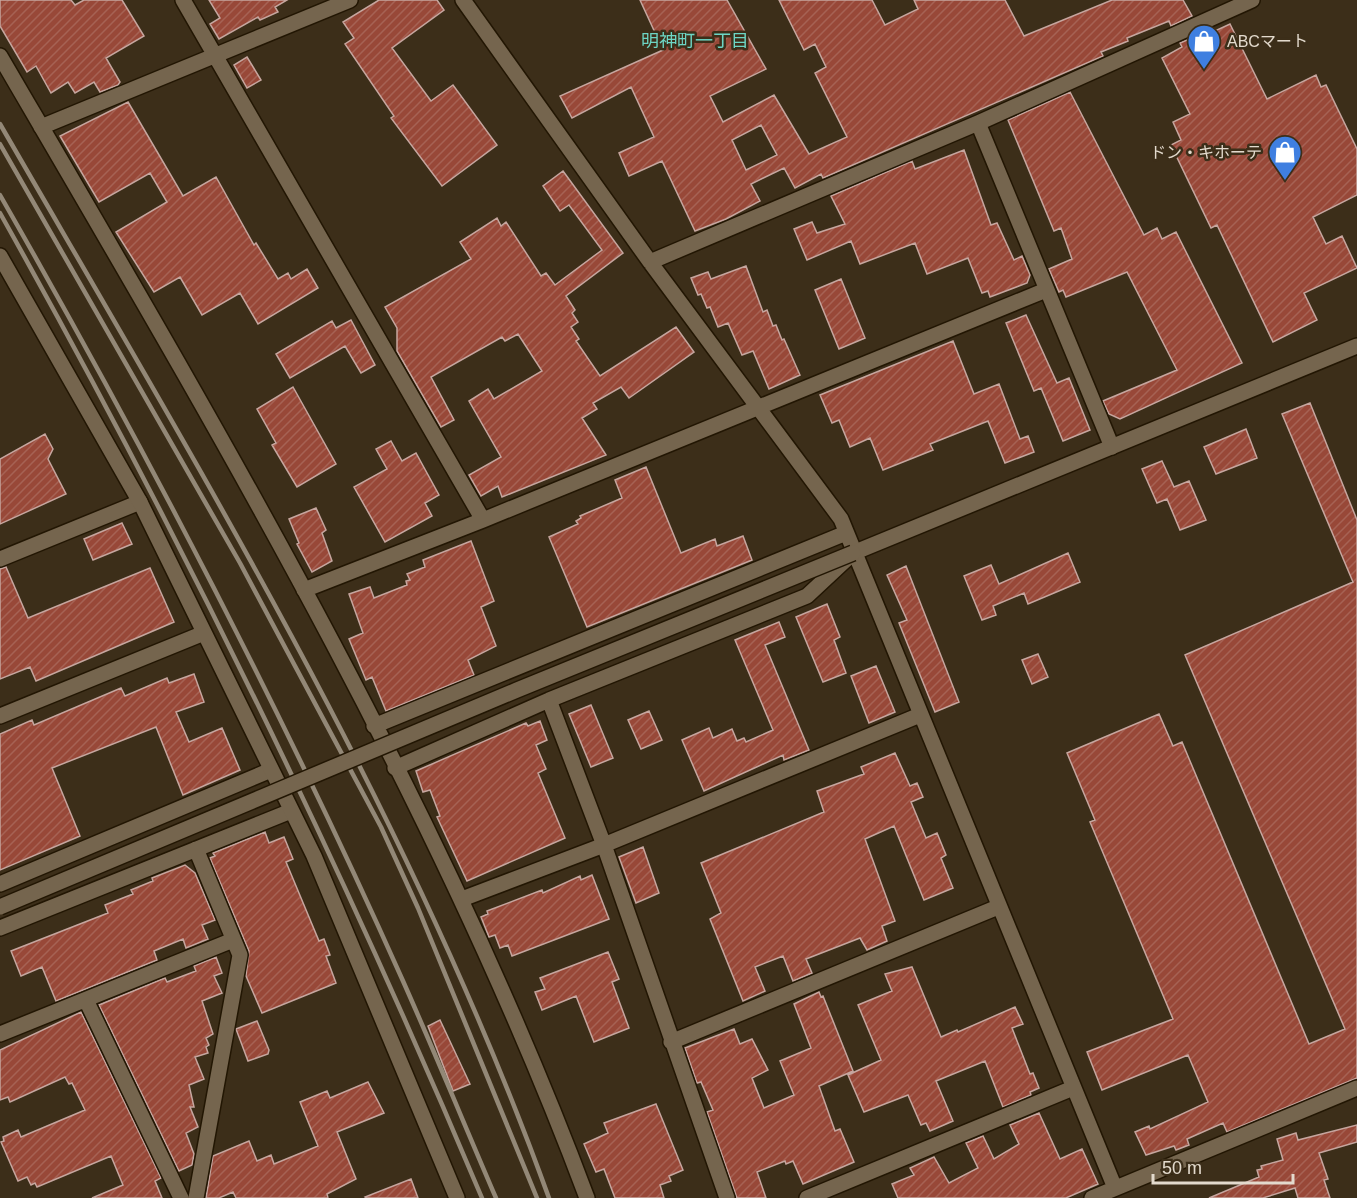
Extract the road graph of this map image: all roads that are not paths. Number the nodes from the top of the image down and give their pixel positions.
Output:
1 (183, 0) edge
2 (350, 0) edge
3 (463, 0) edge
4 (1252, 0) edge
5 (0, 56) edge
6 (215, 56) junction
7 (978, 123) junction
8 (41, 127) junction
9 (0, 256) edge
10 (650, 262) junction
11 (1046, 290) junction
12 (1357, 346) edge
13 (759, 407) junction
14 (1112, 447) junction
15 (140, 502) junction
16 (483, 520) junction
17 (846, 533) junction
18 (854, 553) junction
19 (0, 559) edge
20 (304, 590) junction
21 (204, 633) junction
22 (549, 700) junction
23 (920, 715) junction
24 (0, 716) edge
25 (374, 726) junction
26 (395, 768) junction
27 (271, 770) junction
28 (291, 811) junction
29 (604, 845) junction
30 (196, 849) junction
31 (0, 884) edge
32 (462, 899) junction
33 (998, 907) junction
34 (0, 908) edge
35 (0, 928) edge
36 (233, 940) junction
37 (86, 1000) junction
38 (0, 1034) edge
39 (671, 1042) junction
40 (1073, 1088) junction
41 (1357, 1088) edge
42 (1115, 1188) junction
43 (181, 1198) edge
44 (196, 1198) edge
45 (457, 1198) edge
46 (587, 1198) edge
47 (727, 1198) edge
48 (807, 1198) edge
49 (1092, 1198) edge

1 - 6 street
2 - 6 street
3 - 10 street
4 - 7 street
5 - 8 street
6 - 8 street
6 - 16 street
7 - 10 street
7 - 11 street
8 - 20 street
9 - 15 street
10 - 13 street
11 - 13 street
11 - 14 street
12 - 14 street
13 - 16 street
13 - 17 street
14 - 18 street
15 - 19 street
15 - 21 street
16 - 20 street
17 - 18 street
17 - 25 street
18 - 22 street
18 - 23 street
18 - 34 street, bridge
20 - 25 street
21 - 24 street
21 - 27 street
22 - 26 street
22 - 29 street
23 - 29 street
23 - 33 street
25 - 26 street
26 - 32 street
27 - 28 street
27 - 31 street
28 - 30 street
28 - 45 street
29 - 32 street
29 - 39 street
30 - 35 street
30 - 36 street
32 - 46 street
33 - 39 street
33 - 40 street
36 - 37 street
36 - 44 street
37 - 38 street
37 - 43 street
39 - 47 street
40 - 42 street
40 - 48 street
41 - 42 street
42 - 49 street

